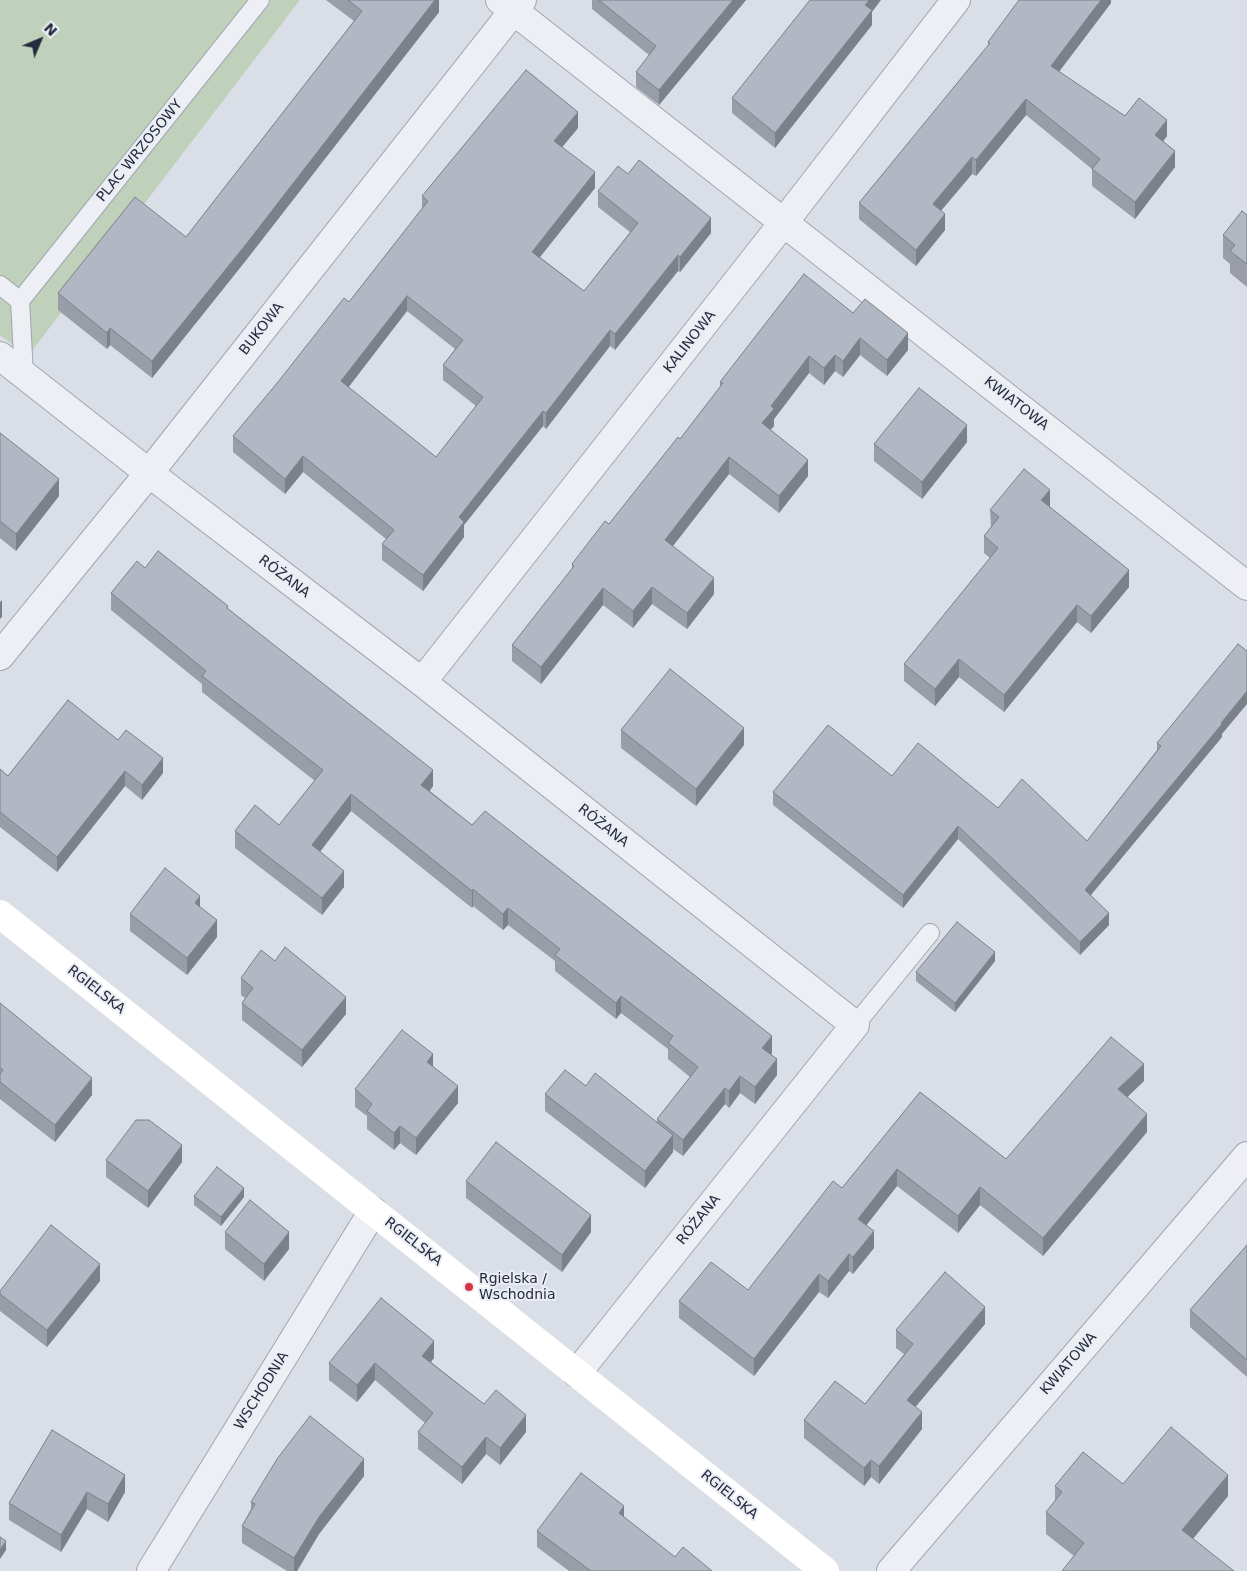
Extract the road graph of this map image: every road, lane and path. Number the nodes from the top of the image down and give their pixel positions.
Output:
1 (260, 0) edge
2 (956, 0) edge
3 (512, 3) edge
4 (784, 222) junction
5 (0, 285) edge
6 (20, 301) junction
7 (0, 356) edge
8 (24, 374) junction
9 (149, 473) junction
10 (1247, 586) edge
11 (0, 656) edge
12 (422, 682) junction
13 (0, 914) edge
14 (930, 933) dead end
15 (854, 1026) junction
16 (1247, 1156) edge
17 (373, 1211) junction
18 (577, 1373) junction
19 (151, 1571) edge
20 (824, 1571) edge
21 (891, 1571) edge

1 - 6 lane, PLAC WRZOSOWY
2 - 4 street, KALINOWA
3 - 4 street, KWIATOWA
3 - 9 street, BUKOWA
4 - 10 street, KWIATOWA
4 - 12 street, KALINOWA
5 - 6 lane
6 - 8 lane
7 - 8 street, RÓŻANA
8 - 9 street, RÓŻANA
9 - 11 street, BUKOWA
9 - 12 street, RÓŻANA
12 - 15 street, RÓŻANA
13 - 17 street, RGIELSKA
14 - 15 lane
15 - 18 street, RÓŻANA
16 - 21 street, KWIATOWA
17 - 18 street, RGIELSKA
17 - 19 street, WSCHODNIA
18 - 20 street, RGIELSKA

